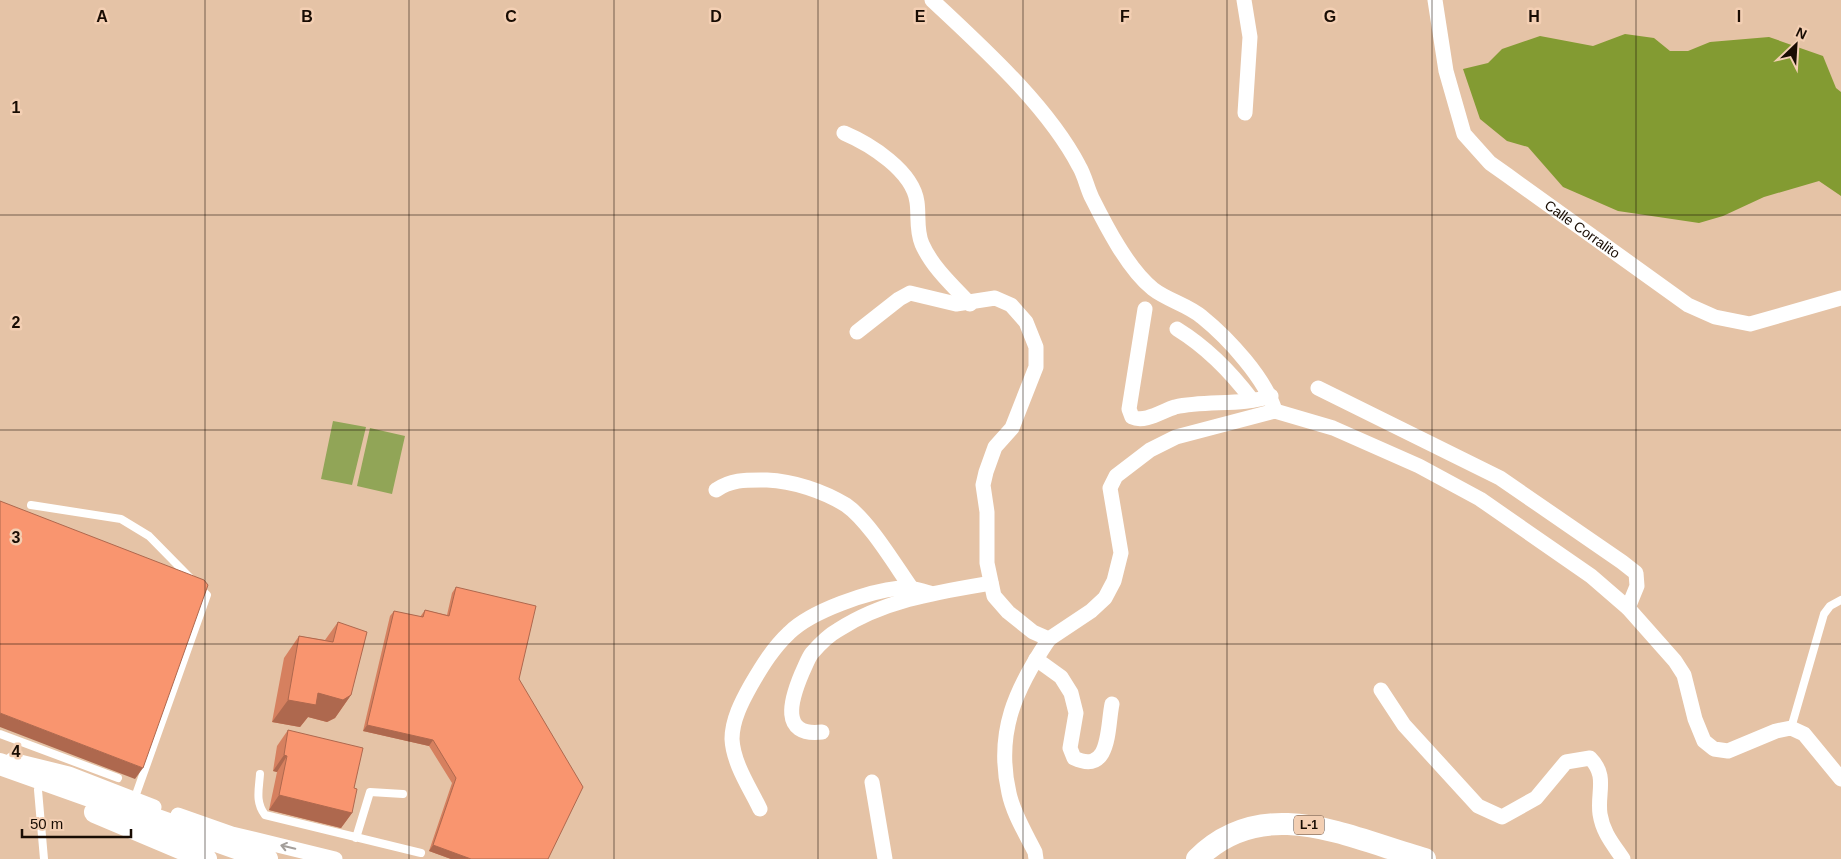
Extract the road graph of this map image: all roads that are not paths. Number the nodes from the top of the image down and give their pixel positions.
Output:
1 (932, 0) edge
2 (1244, 0) edge
3 (1435, 0) edge
4 (1244, 114) dead end
5 (844, 133) dead end
6 (1841, 298) edge
7 (970, 304) junction
8 (1145, 309) dead end
9 (1177, 329) dead end
10 (857, 332) dead end
11 (1318, 388) dead end
12 (1271, 396) junction
13 (1252, 400) junction
14 (1276, 411) junction
15 (716, 490) dead end
16 (31, 505) dead end
17 (991, 583) junction
18 (912, 588) junction
19 (930, 593) junction
20 (1841, 600) edge
21 (1628, 608) junction
22 (1049, 639) junction
23 (1036, 659) junction
24 (1381, 690) dead end
25 (1112, 704) dead end
26 (1791, 728) junction
27 (822, 732) dead end
28 (0, 734) edge
29 (0, 758) edge
30 (0, 764) edge
31 (260, 774) dead end
32 (0, 776) edge
33 (118, 778) dead end
34 (1841, 779) edge
35 (872, 782) dead end
36 (38, 790) junction
37 (403, 794) dead end
38 (134, 800) junction
39 (760, 809) dead end
40 (356, 838) junction
41 (421, 853) dead end
42 (44, 859) edge
43 (206, 859) edge
44 (267, 859) edge
45 (335, 859) edge
46 (885, 859) edge
47 (1036, 859) edge
48 (1197, 859) edge
49 (1217, 859) edge
50 (1383, 859) edge
51 (1425, 859) edge
52 (1623, 859) edge

1 - 12 street
2 - 4 street
3 - 6 street, Calle Corralito
5 - 7 street
7 - 10 street
7 - 17 street
8 - 13 street
9 - 13 street
11 - 21 street
12 - 13 street
12 - 14 street
14 - 21 street
14 - 22 street
15 - 18 street
16 - 38 lane
17 - 19 street
17 - 22 street
18 - 19 street
18 - 39 street
19 - 27 street
20 - 26 lane
21 - 26 street
22 - 23 street
23 - 25 street
23 - 47 street
24 - 52 street
26 - 34 street
28 - 33 lane
29 - 38 street
30 - 44 main road
31 - 40 lane
32 - 36 main road
35 - 46 street
36 - 42 lane
36 - 43 main road
37 - 40 lane
45 -> 38 street
40 - 41 lane
48 - 51 main road, L-1
49 - 50 main road, L-1

